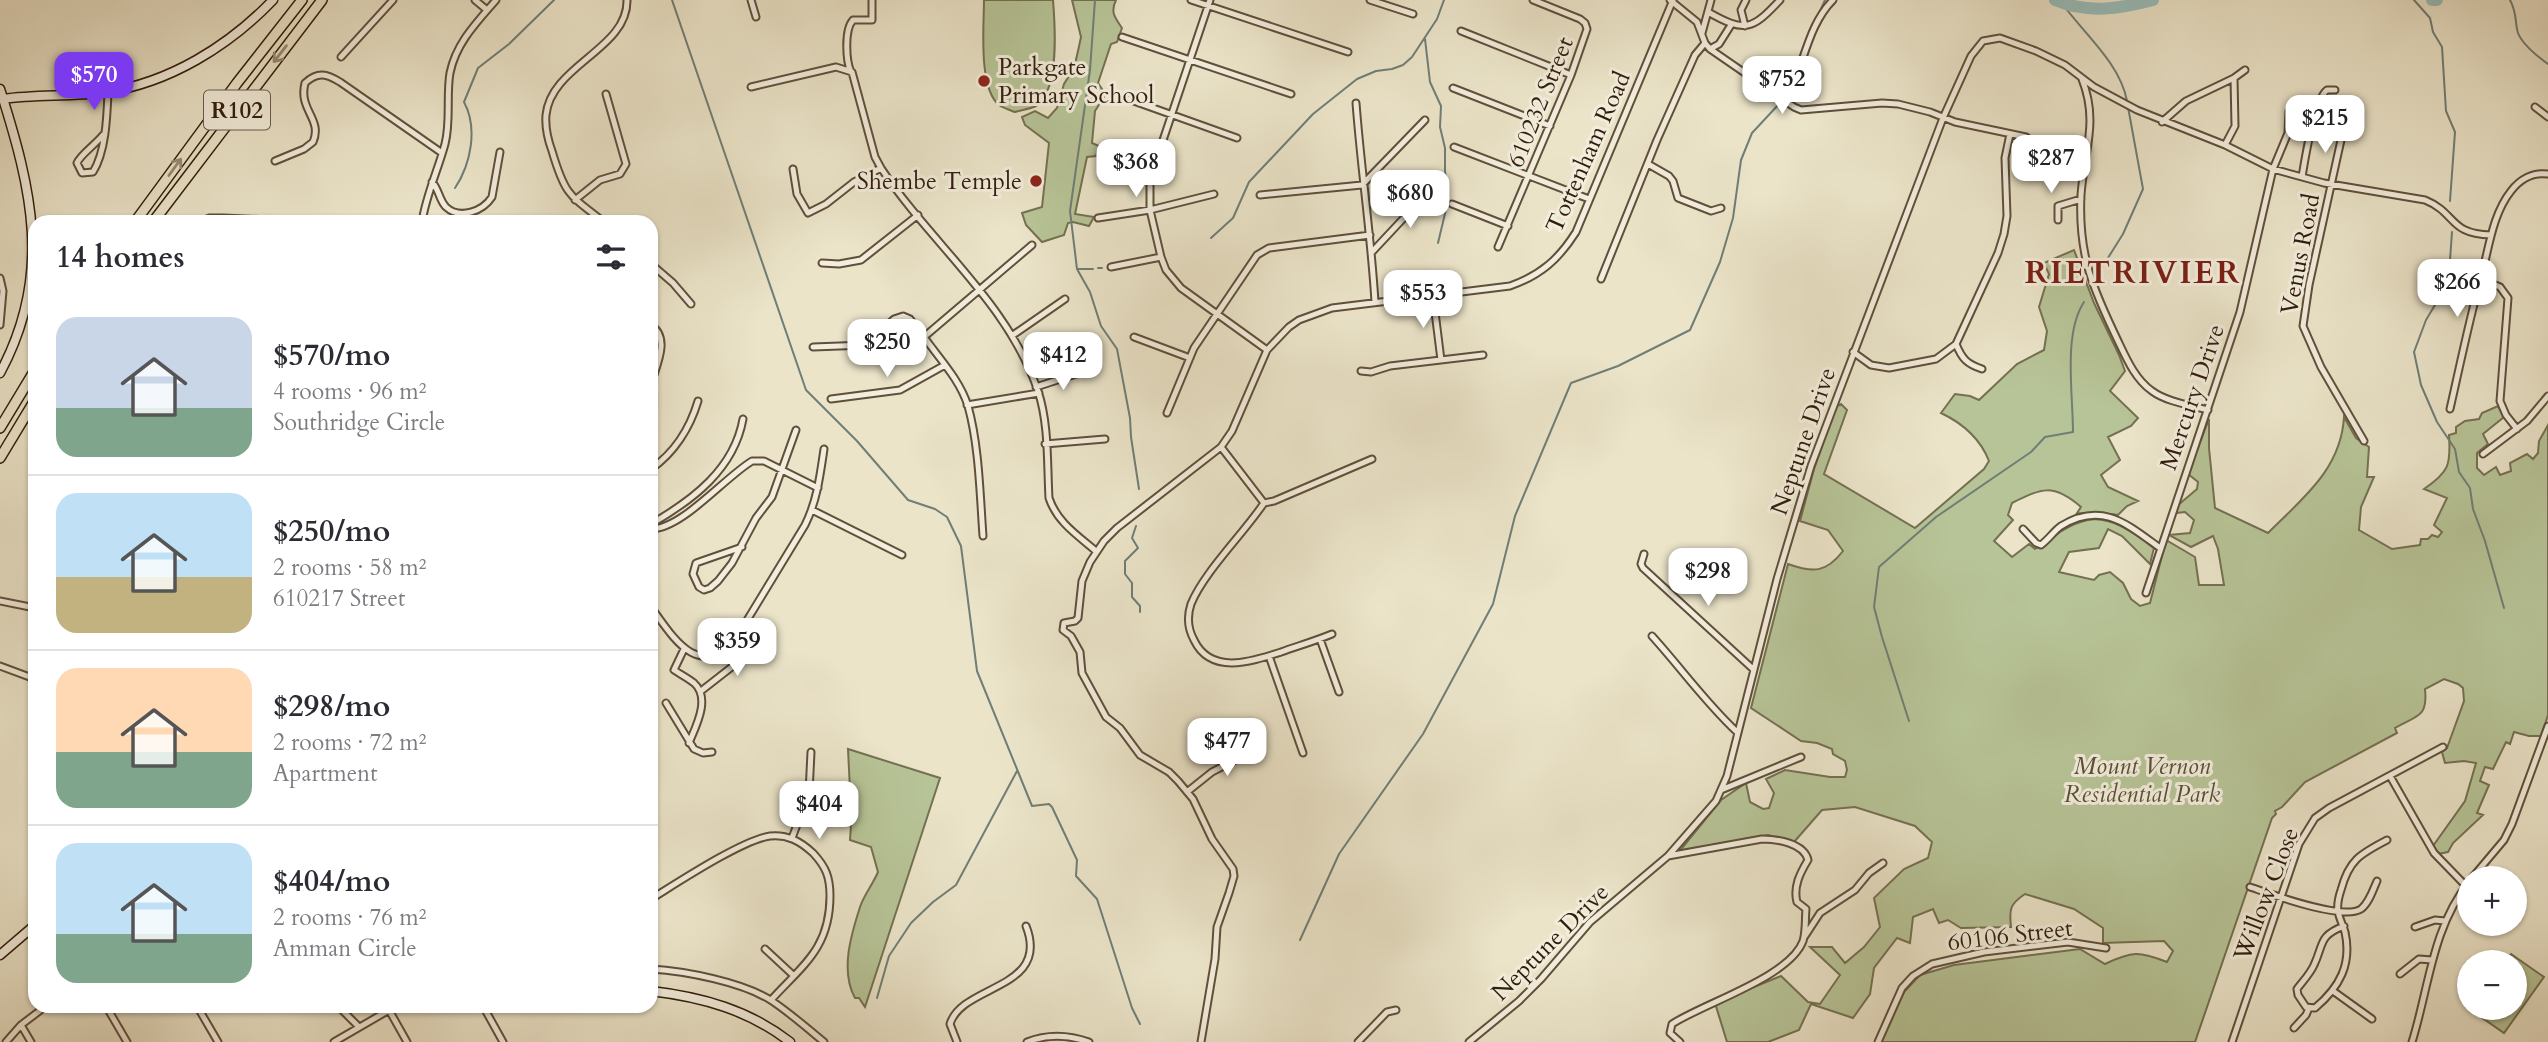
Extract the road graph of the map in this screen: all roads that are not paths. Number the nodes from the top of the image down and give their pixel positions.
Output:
1 (273, 0) edge
2 (302, 0) edge
3 (323, 0) edge
4 (393, 0) edge
5 (475, 0) edge
6 (496, 0) edge
7 (627, 0) edge
8 (751, 0) edge
9 (873, 0) edge
10 (1191, 0) edge
11 (1370, 0) edge
12 (1532, 0) edge
13 (1712, 0) edge
14 (1746, 0) edge
15 (1780, 0) edge
16 (1833, 0) edge
17 (1672, 1) edge
18 (1377, 2) junction
19 (1209, 3) edge
20 (487, 10) junction
21 (1376, 10) dead end
22 (1708, 12) junction
23 (1413, 14) dead end
24 (756, 17) dead end
25 (1731, 25) junction
26 (1745, 26) junction
27 (1461, 31) dead end
28 (1702, 33) junction
29 (1122, 37) dead end
30 (1705, 43) junction
31 (1710, 49) junction
32 (1348, 52) dead end
33 (341, 57) dead end
34 (1190, 60) junction
35 (2245, 70) dead end
36 (852, 72) junction
37 (1571, 75) junction
38 (2234, 78) junction
39 (2082, 79) junction
40 (751, 88) dead end
41 (1453, 88) dead end
42 (0, 89) edge
43 (2335, 90) dead end
44 (108, 92) junction
45 (606, 94) dead end
46 (1114, 94) dead end
47 (1291, 94) dead end
48 (2, 100) edge
49 (1784, 102) junction
50 (1356, 103) dead end
51 (2535, 107) dead end
52 (2289, 111) dead end
53 (1172, 114) junction
54 (2548, 117) edge
55 (1943, 118) junction
56 (1425, 120) dead end
57 (2162, 122) junction
58 (1549, 126) junction
59 (2343, 131) dead end
60 (2010, 134) junction
61 (103, 135) junction
62 (1237, 138) dead end
63 (2033, 142) dead end
64 (2225, 145) junction
65 (1454, 147) dead end
66 (500, 152) dead end
67 (442, 153) junction
68 (1102, 153) dead end
69 (275, 161) dead end
70 (1648, 164) junction
71 (793, 169) dead end
72 (881, 169) junction
73 (2273, 169) junction
74 (1153, 170) junction
75 (2548, 174) edge
76 (1529, 176) junction
77 (2302, 177) junction
78 (432, 181) junction
79 (2331, 184) junction
80 (1362, 185) junction
81 (1430, 190) dead end
82 (1214, 194) dead end
83 (1260, 195) dead end
84 (2081, 198) junction
85 (1589, 199) junction
86 (575, 200) junction
87 (1452, 204) dead end
88 (1721, 208) dead end
89 (1150, 210) junction
90 (32, 215) edge
91 (140, 215) edge
92 (158, 215) edge
93 (424, 215) edge
94 (595, 215) edge
95 (918, 215) junction
96 (1098, 218) dead end
97 (2058, 220) dead end
98 (1508, 226) junction
99 (1370, 235) junction
100 (2491, 235) junction
101 (1032, 245) dead end
102 (1498, 247) dead end
103 (1372, 252) junction
104 (1161, 257) junction
105 (822, 263) dead end
106 (1111, 267) dead end
107 (658, 270) edge
108 (0, 278) edge
109 (1601, 279) dead end
110 (2481, 279) junction
111 (979, 290) junction
112 (1433, 296) junction
113 (1065, 299) dead end
114 (28, 302) edge
115 (1375, 302) junction
116 (691, 304) dead end
117 (1215, 313) junction
118 (0, 325) edge
119 (658, 331) edge
120 (1013, 335) junction
121 (924, 337) junction
122 (1134, 337) dead end
123 (1956, 344) junction
124 (813, 347) dead end
125 (1267, 350) junction
126 (1853, 352) junction
127 (658, 355) edge
128 (1483, 355) dead end
129 (1190, 358) junction
130 (1441, 360) junction
131 (945, 365) junction
132 (1982, 369) dead end
133 (1361, 371) dead end
134 (1082, 372) dead end
135 (0, 373) edge
136 (28, 382) edge
137 (1037, 390) junction
138 (2548, 396) edge
139 (831, 399) dead end
140 (698, 401) dead end
141 (967, 405) junction
142 (2450, 409) dead end
143 (2208, 410) junction
144 (28, 412) edge
145 (1167, 413) dead end
146 (743, 419) dead end
147 (0, 428) edge
148 (2517, 429) junction
149 (796, 430) dead end
150 (1105, 439) dead end
151 (2364, 441) dead end
152 (1045, 444) junction
153 (1221, 447) junction
154 (824, 449) dead end
155 (2483, 454) dead end
156 (0, 458) edge
157 (1372, 459) dead end
158 (658, 463) edge
159 (781, 469) junction
160 (818, 488) junction
161 (1264, 503) junction
162 (813, 510) junction
163 (658, 522) edge
164 (658, 528) edge
165 (2023, 529) dead end
166 (983, 536) dead end
167 (742, 547) junction
168 (2160, 548) junction
169 (1097, 551) junction
170 (1644, 554) dead end
171 (902, 555) dead end
172 (2146, 593) dead end
173 (0, 601) edge
174 (28, 607) edge
175 (658, 617) edge
176 (1332, 634) dead end
177 (1652, 636) dead end
178 (1320, 639) junction
179 (684, 649) junction
180 (769, 650) dead end
181 (1269, 656) junction
182 (0, 666) edge
183 (1753, 669) junction
184 (28, 676) edge
185 (701, 691) junction
186 (1339, 692) dead end
187 (666, 703) dead end
188 (2548, 726) edge
189 (1737, 732) junction
190 (689, 743) junction
191 (2443, 747) dead end
192 (1247, 748) dead end
193 (712, 752) dead end
194 (811, 752) dead end
195 (1303, 753) dead end
196 (1801, 757) dead end
197 (2390, 776) junction
198 (1721, 790) junction
199 (1187, 792) junction
200 (792, 838) junction
201 (2387, 840) dead end
202 (1668, 856) junction
203 (1883, 863) dead end
204 (2482, 866) edge
205 (2457, 872) edge
206 (2376, 881) dead end
207 (2250, 887) dead end
208 (658, 896) edge
209 (2280, 897) junction
210 (2457, 902) edge
211 (2337, 911) junction
212 (2445, 921) junction
213 (1026, 926) dead end
214 (2344, 926) junction
215 (2414, 927) dead end
216 (28, 931) edge
217 (1803, 939) junction
218 (2106, 948) dead end
219 (765, 949) dead end
220 (0, 955) edge
221 (2432, 960) junction
222 (658, 970) edge
223 (2400, 974) dead end
224 (793, 975) junction
225 (2333, 991) junction
226 (658, 992) edge
227 (771, 1000) junction
228 (2309, 1008) junction
229 (1396, 1010) dead end
230 (37, 1013) edge
231 (110, 1013) edge
232 (201, 1013) edge
233 (345, 1013) edge
234 (384, 1013) edge
235 (391, 1013) edge
236 (487, 1013) edge
237 (2372, 1019) dead end
238 (21, 1025) junction
239 (359, 1027) junction
240 (2294, 1028) dead end
241 (6, 1042) edge
242 (31, 1042) edge
243 (127, 1042) edge
244 (218, 1042) edge
245 (334, 1042) edge
246 (407, 1042) edge
247 (503, 1042) edge
248 (790, 1042) edge
249 (824, 1042) edge
250 (957, 1042) edge
251 (1027, 1042) edge
252 (1089, 1042) edge
253 (1201, 1042) edge
254 (1358, 1042) edge
255 (1469, 1042) edge
256 (1680, 1042) edge
257 (1878, 1042) edge
258 (2232, 1042) edge
259 (2412, 1042) edge

1 - 44 main road
91 -> 2 main road, R102
3 -> 92 main road, R102
4 - 33 street
5 - 20 street
6 - 20 street
7 - 86 street
8 - 24 street
9 - 36 street
10 - 19 street
11 - 18 street
12 - 37 street, 610232 Street
13 - 22 street
14 - 26 street
15 - 26 street
16 - 49 street
17 - 28 street
17 - 85 street, Tottenham Road
18 - 21 street
18 - 23 street
19 - 32 street
19 - 34 street
20 - 67 street
22 - 25 street
22 - 28 street
25 - 26 street
25 - 31 street
27 - 37 street
28 - 30 street
29 - 34 street
30 - 31 street
30 - 70 street
31 - 49 street
34 - 47 street
34 - 53 street
35 - 38 street
36 - 40 street
36 - 72 street
37 - 58 street, 610232 Street
38 - 57 street
38 - 64 street
39 - 55 street, Neptune Drive
39 - 57 street, Venus Road
39 - 84 street
41 - 58 street
42 - 48 main road
43 - 77 street
44 - 48 main road
44 - 61 street
45 - 86 street
46 - 53 street
48 - 90 main road
49 - 55 street
50 - 80 street
51 - 54 street
52 - 73 street, Mercury Drive
53 - 62 street
53 - 74 street
55 - 60 street
55 - 126 street, Neptune Drive
56 - 80 street
57 - 64 street, Venus Road
58 - 76 street, 610232 Street
59 - 79 street
60 - 63 street
60 - 123 street
61 - 61 street
64 - 73 street, Venus Road
65 - 76 street
66 - 78 street
67 - 69 street
67 - 78 street
68 - 74 street
70 - 88 street
70 - 109 street
71 - 72 street
72 - 95 street
73 - 77 street, Venus Road
73 - 143 street, Mercury Drive
74 - 89 street
75 - 100 street
76 - 85 street
76 - 98 street, 610232 Street
77 - 79 street, Venus Road
78 - 93 street
79 - 100 street, Venus Road
79 - 151 street, Venus Road
80 - 83 street
80 - 99 street
81 - 103 street
82 - 89 street
84 - 97 street
84 - 143 street
85 - 112 street, Tottenham Road
86 - 94 street
87 - 98 street
89 - 96 street
89 - 104 street
95 - 105 street
95 - 111 street
98 - 102 street, 610232 Street
99 - 103 street
99 - 117 street
100 - 110 street
101 - 111 street
103 - 115 street
104 - 106 street
104 - 117 street
107 - 116 street
108 - 118 street
110 - 142 street
110 - 148 street
111 - 120 street
111 - 121 street
112 - 115 street, Tottenham Road
112 - 130 street
113 - 120 street
114 - 135 main road
115 - 125 street, Tottenham Road
117 - 125 street
117 - 129 street
119 - 127 street
120 - 137 street
121 - 124 street
121 - 131 street
122 - 129 street
123 - 126 street
123 - 132 street
125 - 153 street, Tottenham Road
126 - 183 street, Neptune Drive
128 - 130 street
129 - 145 street
130 - 133 street
131 - 139 street
131 - 141 street
134 - 137 street
136 - 147 main road
137 - 141 street
137 - 152 street
138 - 148 street
140 - 158 street
141 - 166 street
143 - 168 street, Mercury Drive
144 - 156 main road
146 - 163 street
148 - 155 street
149 - 159 street
150 - 152 street
152 - 169 street
153 - 161 street
153 - 169 street, Tottenham Road
154 - 160 street
157 - 161 street
159 - 160 street
159 - 164 street
159 - 167 street
160 - 162 street
161 - 181 street
162 - 171 street
162 - 179 street
165 - 168 street
167 - 167 street
168 - 172 street, Mercury Drive
169 - 199 street, Tottenham Road
170 - 183 street
173 - 174 street
175 - 179 street
176 - 178 street
177 - 189 street
178 - 181 street
178 - 186 street
179 - 185 street
180 - 185 street
181 - 195 street
182 - 184 street
183 - 189 street, Neptune Drive
185 - 190 street
187 - 190 street
188 - 204 street
189 - 198 street, Neptune Drive
190 - 193 street
191 - 197 street, Willow Close
192 - 199 street
194 - 200 street
196 - 198 street
197 - 205 street
197 - 209 street, Willow Close
198 - 202 street, Neptune Drive
199 - 253 street
200 - 208 street
200 - 224 street
201 - 211 street
202 - 217 street
202 - 255 street, Neptune Drive
203 - 217 street
206 - 211 street
207 - 209 street
209 - 211 street
209 - 258 street, Willow Close
210 - 212 street
211 - 214 street
212 - 215 street
212 - 221 street
213 - 250 street
214 - 225 street
214 - 228 street
216 - 220 main road
217 - 256 street
218 - 257 street, 60106 Street
219 - 224 street
221 - 223 street
221 - 259 street
222 - 227 street
224 - 227 street
225 - 228 street
225 - 237 street
226 - 248 main road
227 - 249 street
228 - 240 street
229 - 254 street
230 - 238 street
231 - 243 street
232 - 244 street
233 - 239 street
234 - 239 street
235 - 246 street
236 - 247 street
238 - 241 street
238 - 242 street
239 - 245 street
251 - 252 street

